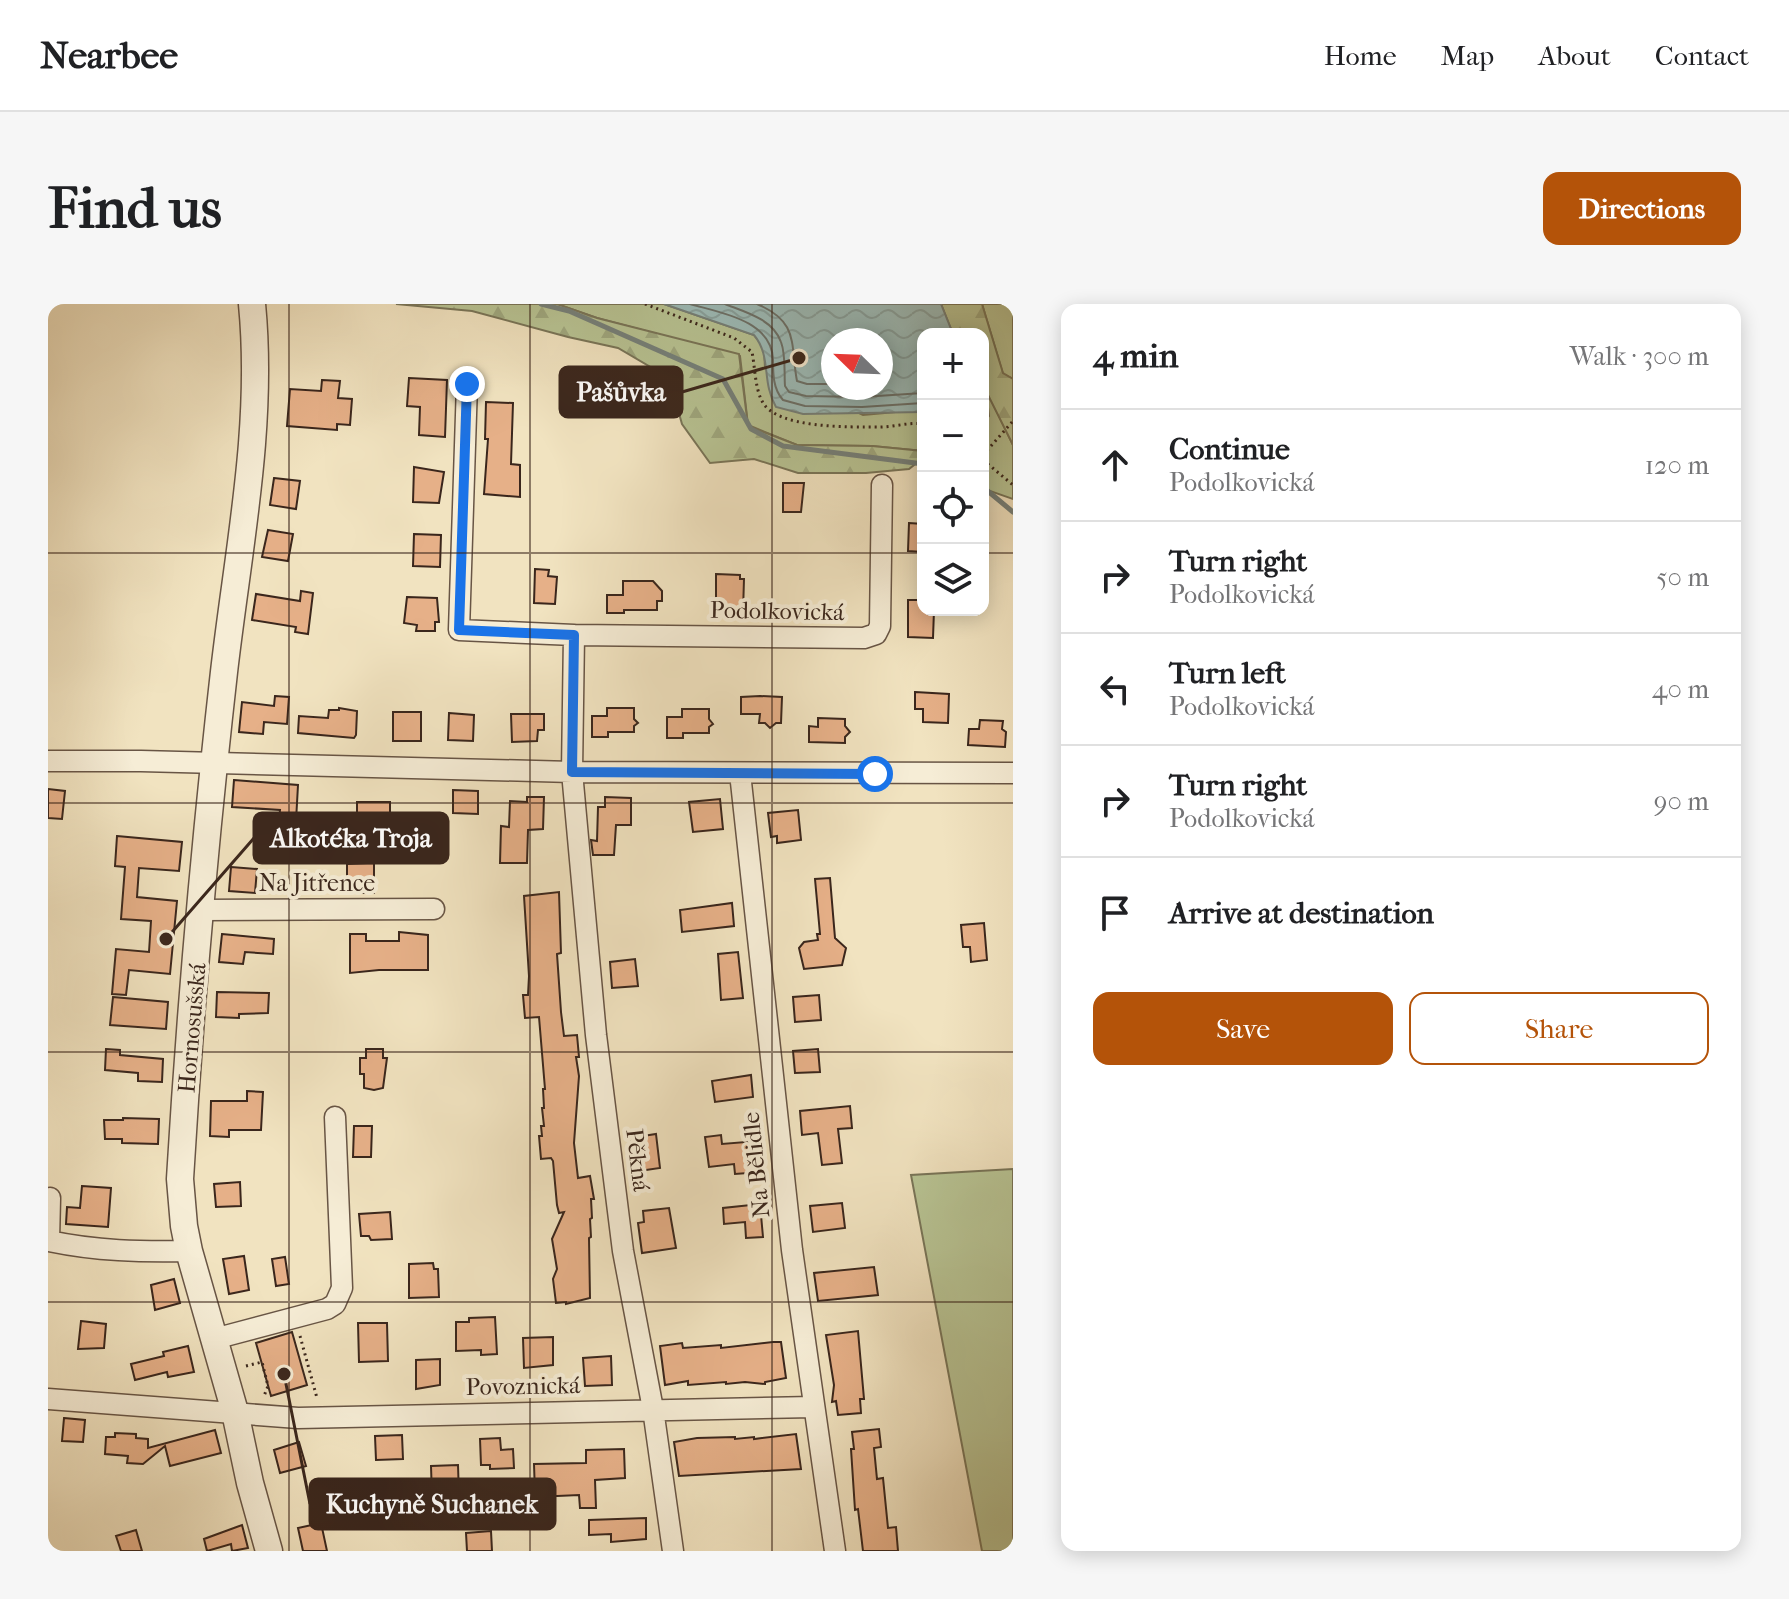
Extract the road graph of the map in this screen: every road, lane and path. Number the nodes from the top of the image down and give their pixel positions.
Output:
1 (252, 304) edge
2 (645, 304) edge
3 (467, 384) dead end
4 (1013, 421) edge
5 (917, 424) edge
6 (989, 450) edge
7 (989, 463) edge
8 (882, 485) dead end
9 (1013, 485) edge
10 (574, 635) junction
11 (48, 761) edge
12 (214, 763) junction
13 (572, 772) junction
14 (740, 773) junction
15 (1013, 773) edge
16 (434, 909) dead end
17 (202, 910) junction
18 (335, 1117) dead end
19 (50, 1198) dead end
20 (189, 1251) junction
21 (295, 1317) junction
22 (214, 1339) junction
23 (223, 1371) junction
24 (48, 1399) edge
25 (813, 1407) junction
26 (653, 1409) junction
27 (245, 1413) junction
28 (322, 1418) junction
29 (269, 1551) edge
30 (673, 1551) edge
31 (835, 1551) edge

1 - 12 street, Hornosušská
2 - 5 path
3 - 10 street, Podolkovická
4 - 6 path
7 - 9 path
8 - 10 street, Podolkovická
10 - 13 street
11 - 12 street
12 - 13 street
12 - 17 street, Hornosušská
13 - 14 street
13 - 26 street, Pěkná
14 - 15 street
14 - 25 street, Na Bělidle
16 - 17 street, Na Jitřence
17 - 20 street, Hornosušská
18 - 21 street
19 - 20 street
20 - 22 street, Hornosušská
21 - 22 street
21 - 28 path
22 - 23 street, Hornosušská
23 - 27 street, Hornosušská
23 - 27 path
24 - 27 street, Povoznická
25 - 26 street, Povoznická
25 - 31 street, Na Bělidle
26 - 28 street, Povoznická
26 - 30 street, Pěkná
27 - 28 street, Povoznická
27 - 29 street, Hornosušská

